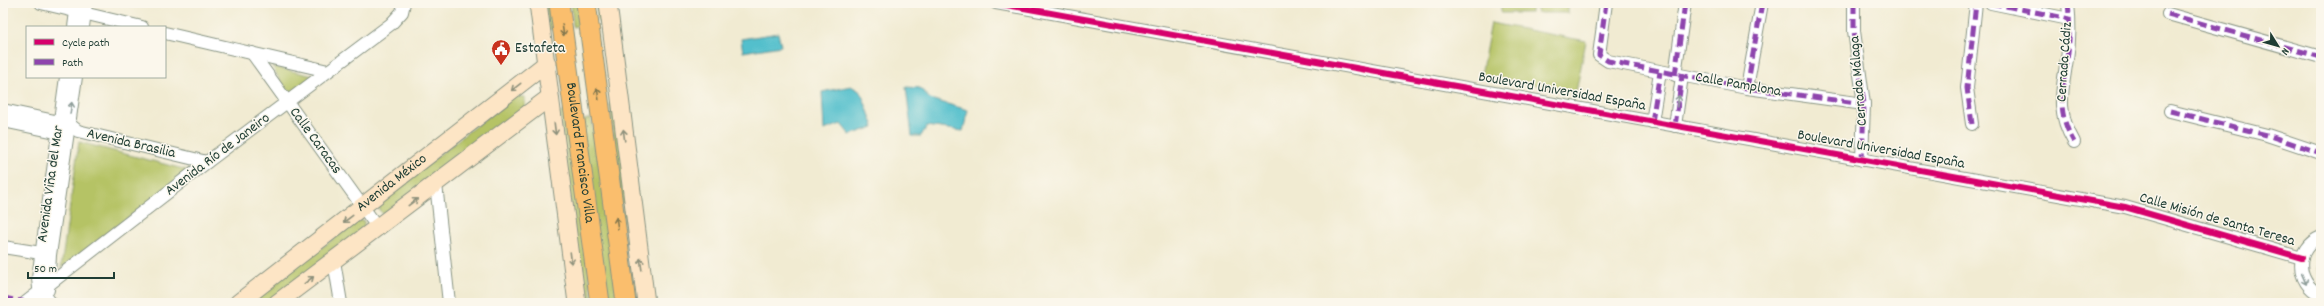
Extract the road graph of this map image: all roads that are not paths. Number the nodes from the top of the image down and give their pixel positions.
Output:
1 (41, 3) edge
2 (404, 3) edge
3 (538, 3) edge
4 (559, 3) edge
5 (586, 3) edge
6 (608, 3) edge
7 (996, 3) edge
8 (1606, 3) edge
9 (1685, 3) edge
10 (1762, 3) edge
11 (1854, 3) edge
12 (1976, 3) edge
13 (1991, 3) edge
14 (2068, 3) edge
15 (81, 8) edge
16 (2168, 14) dead end
17 (2069, 19) junction
18 (74, 26) edge
19 (83, 26) edge
20 (139, 26) edge
21 (166, 33) edge
22 (252, 53) junction
23 (2321, 57) edge
24 (546, 63) junction
25 (328, 71) junction
26 (1660, 72) junction
27 (1678, 75) junction
28 (66, 78) edge
29 (76, 78) edge
30 (1746, 88) junction
31 (550, 97) junction
32 (287, 102) junction
33 (1864, 104) junction
34 (3, 110) edge
35 (2170, 111) dead end
36 (3, 121) edge
37 (1652, 122) junction
38 (1972, 124) dead end
39 (1675, 126) junction
40 (66, 129) junction
41 (2074, 142) dead end
42 (2321, 153) edge
43 (1862, 160) junction
44 (207, 162) junction
45 (436, 184) junction
46 (363, 207) junction
47 (2125, 207) joint
48 (378, 228) junction
49 (2321, 237) edge
50 (3, 247) edge
51 (41, 253) junction
52 (2302, 258) junction
53 (334, 261) junction
54 (47, 294) edge
55 (2321, 295) edge
56 (25, 303) edge
57 (238, 303) edge
58 (277, 303) edge
59 (341, 303) edge
60 (450, 303) edge
61 (577, 303) edge
62 (600, 303) edge
63 (626, 303) edge
64 (646, 303) edge

1 - 15 street
2 - 25 street, Avenida Río de Janeiro
3 - 24 main road, Boulevard Francisco Villa
4 -> 62 main road, Boulevard Francisco Villa
63 -> 5 main road, Boulevard Francisco Villa
64 -> 6 main road
7 - 37 street, Boulevard Universidad España
8 - 26 street, Calle Pamplona
9 - 27 street
10 - 30 street
11 - 33 street, Cerrada Málaga
12 - 38 street
13 - 17 street
14 - 17 street, Cerrada Cádiz
15 - 18 street
15 - 19 street
15 - 20 street
16 - 23 street
17 - 41 street, Cerrada Cádiz
21 - 22 street
22 - 25 street
22 - 32 street, Calle Caracas
24 - 31 main road, Boulevard Francisco Villa
24 -> 46 main road, Avenida México
25 - 32 street, Avenida Río de Janeiro
26 - 27 street, Calle Pamplona
26 - 37 street
27 - 30 street, Calle Pamplona
39 -> 27 street
28 - 40 street, Avenida Viña del Mar
40 -> 29 street, Avenida Viña del Mar
30 - 33 street, Calle Pamplona
31 - 45 main road, Avenida México
31 -> 61 main road, Boulevard Francisco Villa
32 - 44 street, Avenida Río de Janeiro
32 - 46 street, Calle Caracas
33 - 43 street, Cerrada Málaga
34 - 40 street, Avenida Brasilia
35 - 42 street
36 - 40 street, Avenida Brasilia
37 - 39 street, Boulevard Universidad España
39 - 43 street, Boulevard Universidad España
40 - 44 street, Avenida Brasilia
40 - 51 street, Avenida Viña del Mar
40 - 54 street, Avenida Viña del Mar
43 - 47 street, Boulevard Universidad España
44 - 54 street, Avenida Río de Janeiro
48 -> 45 main road, Avenida México
45 - 60 street
46 - 48 street, Calle Caracas
46 -> 57 main road, Avenida México
47 - 52 street, Calle Misión de Santa Teresa
48 - 53 main road, Avenida México
49 - 52 street
50 - 51 street
51 - 54 street, Avenida Viña del Mar
52 -> 55 street
58 -> 53 main road, Avenida México
53 - 59 street
54 - 56 street, Avenida Río de Janeiro

